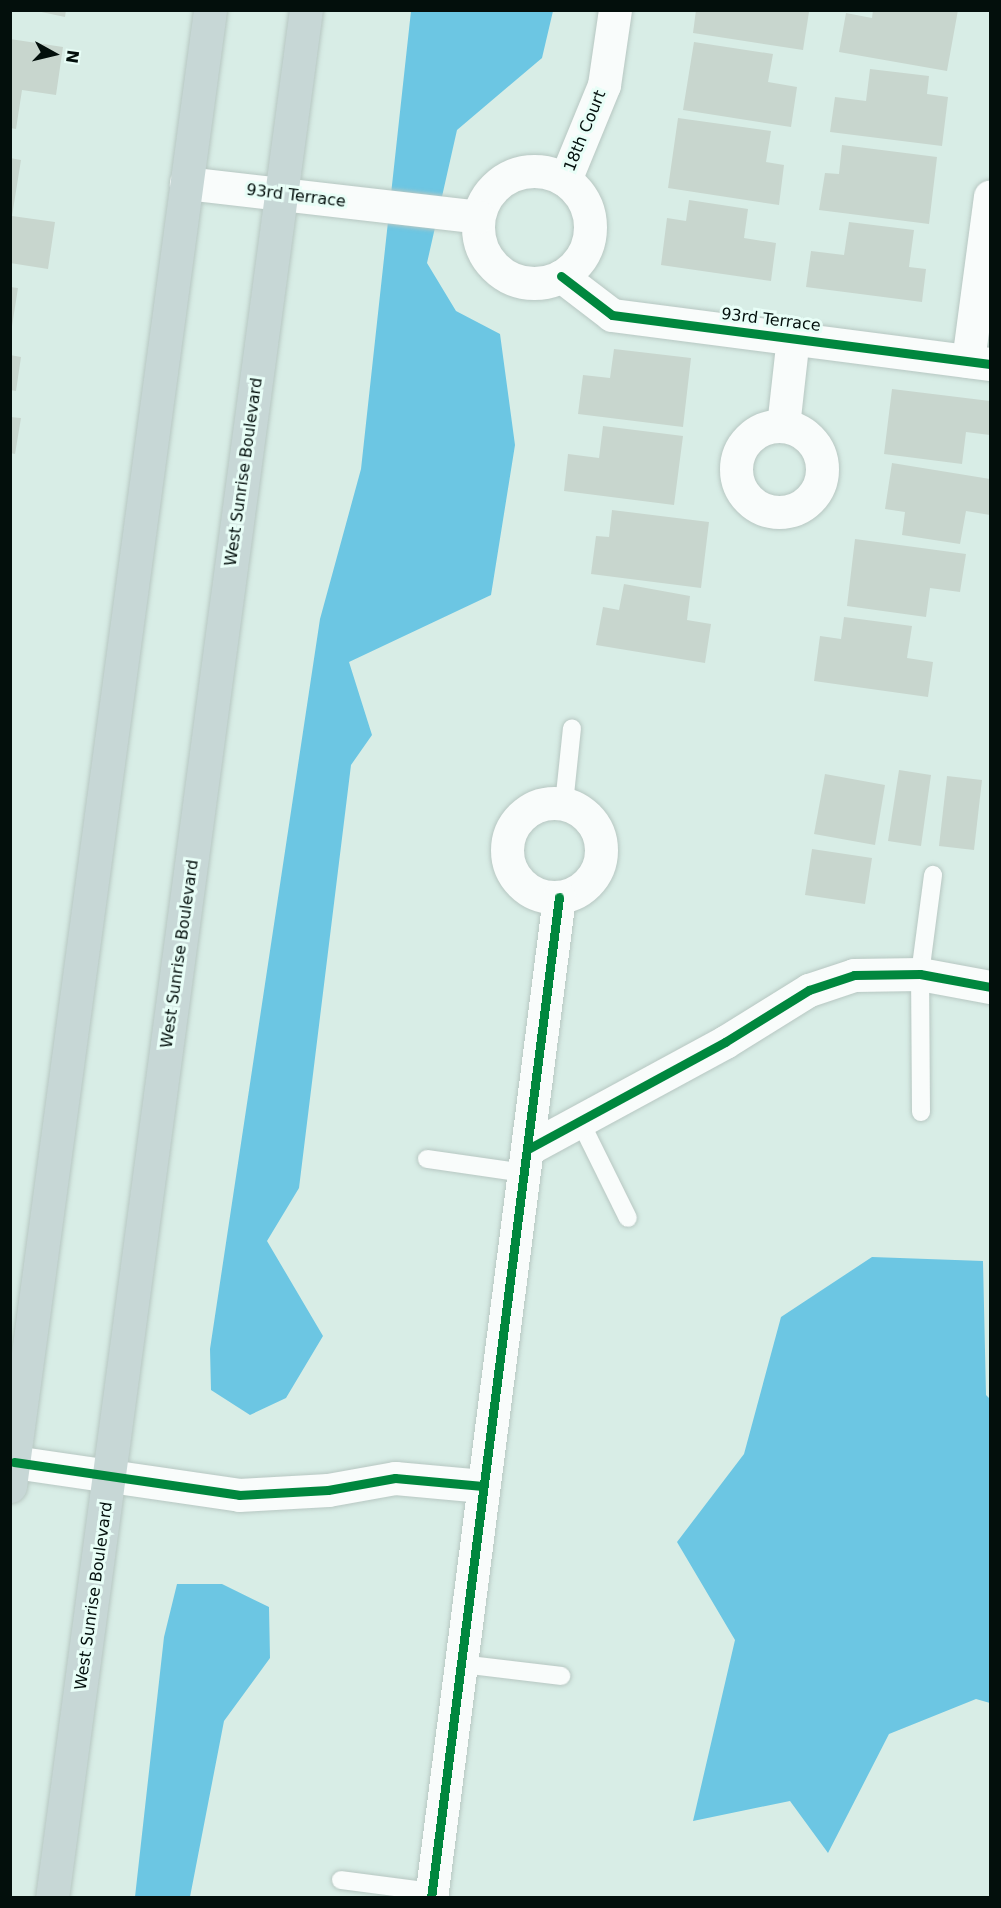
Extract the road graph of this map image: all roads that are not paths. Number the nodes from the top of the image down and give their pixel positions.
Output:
1 (210, 10) edge
2 (306, 10) edge
3 (615, 10) edge
4 (565, 180) junction
5 (186, 183) junction
6 (282, 194) junction
7 (990, 196) edge
8 (463, 216) junction
9 (561, 276) junction
10 (793, 337) junction
11 (979, 363) edge
12 (783, 426) dead end
13 (572, 728) dead end
14 (564, 804) junction
15 (933, 875) dead end
16 (559, 897) junction
17 (920, 974) junction
18 (990, 987) edge
19 (921, 1112) dead end
20 (579, 1121) junction
21 (427, 1159) dead end
22 (526, 1161) junction
23 (628, 1218) dead end
24 (12, 1474) edge
25 (111, 1476) junction
26 (483, 1486) junction
27 (460, 1664) junction
28 (561, 1676) dead end
29 (341, 1880) dead end
30 (432, 1895) edge
31 (52, 1898) edge

1 - 5 highway
2 - 6 highway, West Sunrise Boulevard
3 - 4 street, 18th Court
4 - 8 street
4 - 9 street
5 - 6 street, 93rd Terrace
5 - 24 highway
6 - 8 street, 93rd Terrace
6 - 25 highway, West Sunrise Boulevard
7 - 11 street
8 - 9 street
9 - 10 street, 93rd Terrace
10 - 11 street, 93rd Terrace
10 - 12 street
13 - 14 lane
14 - 16 street
14 - 16 street
15 - 17 lane
16 - 22 street
17 - 18 street
17 - 19 lane
17 - 20 street
20 - 22 street
20 - 23 lane
21 - 22 lane
22 - 26 street
24 - 25 street
25 - 26 street
25 - 31 highway, West Sunrise Boulevard
26 - 27 street
27 - 28 lane
27 - 30 street
29 - 30 lane

